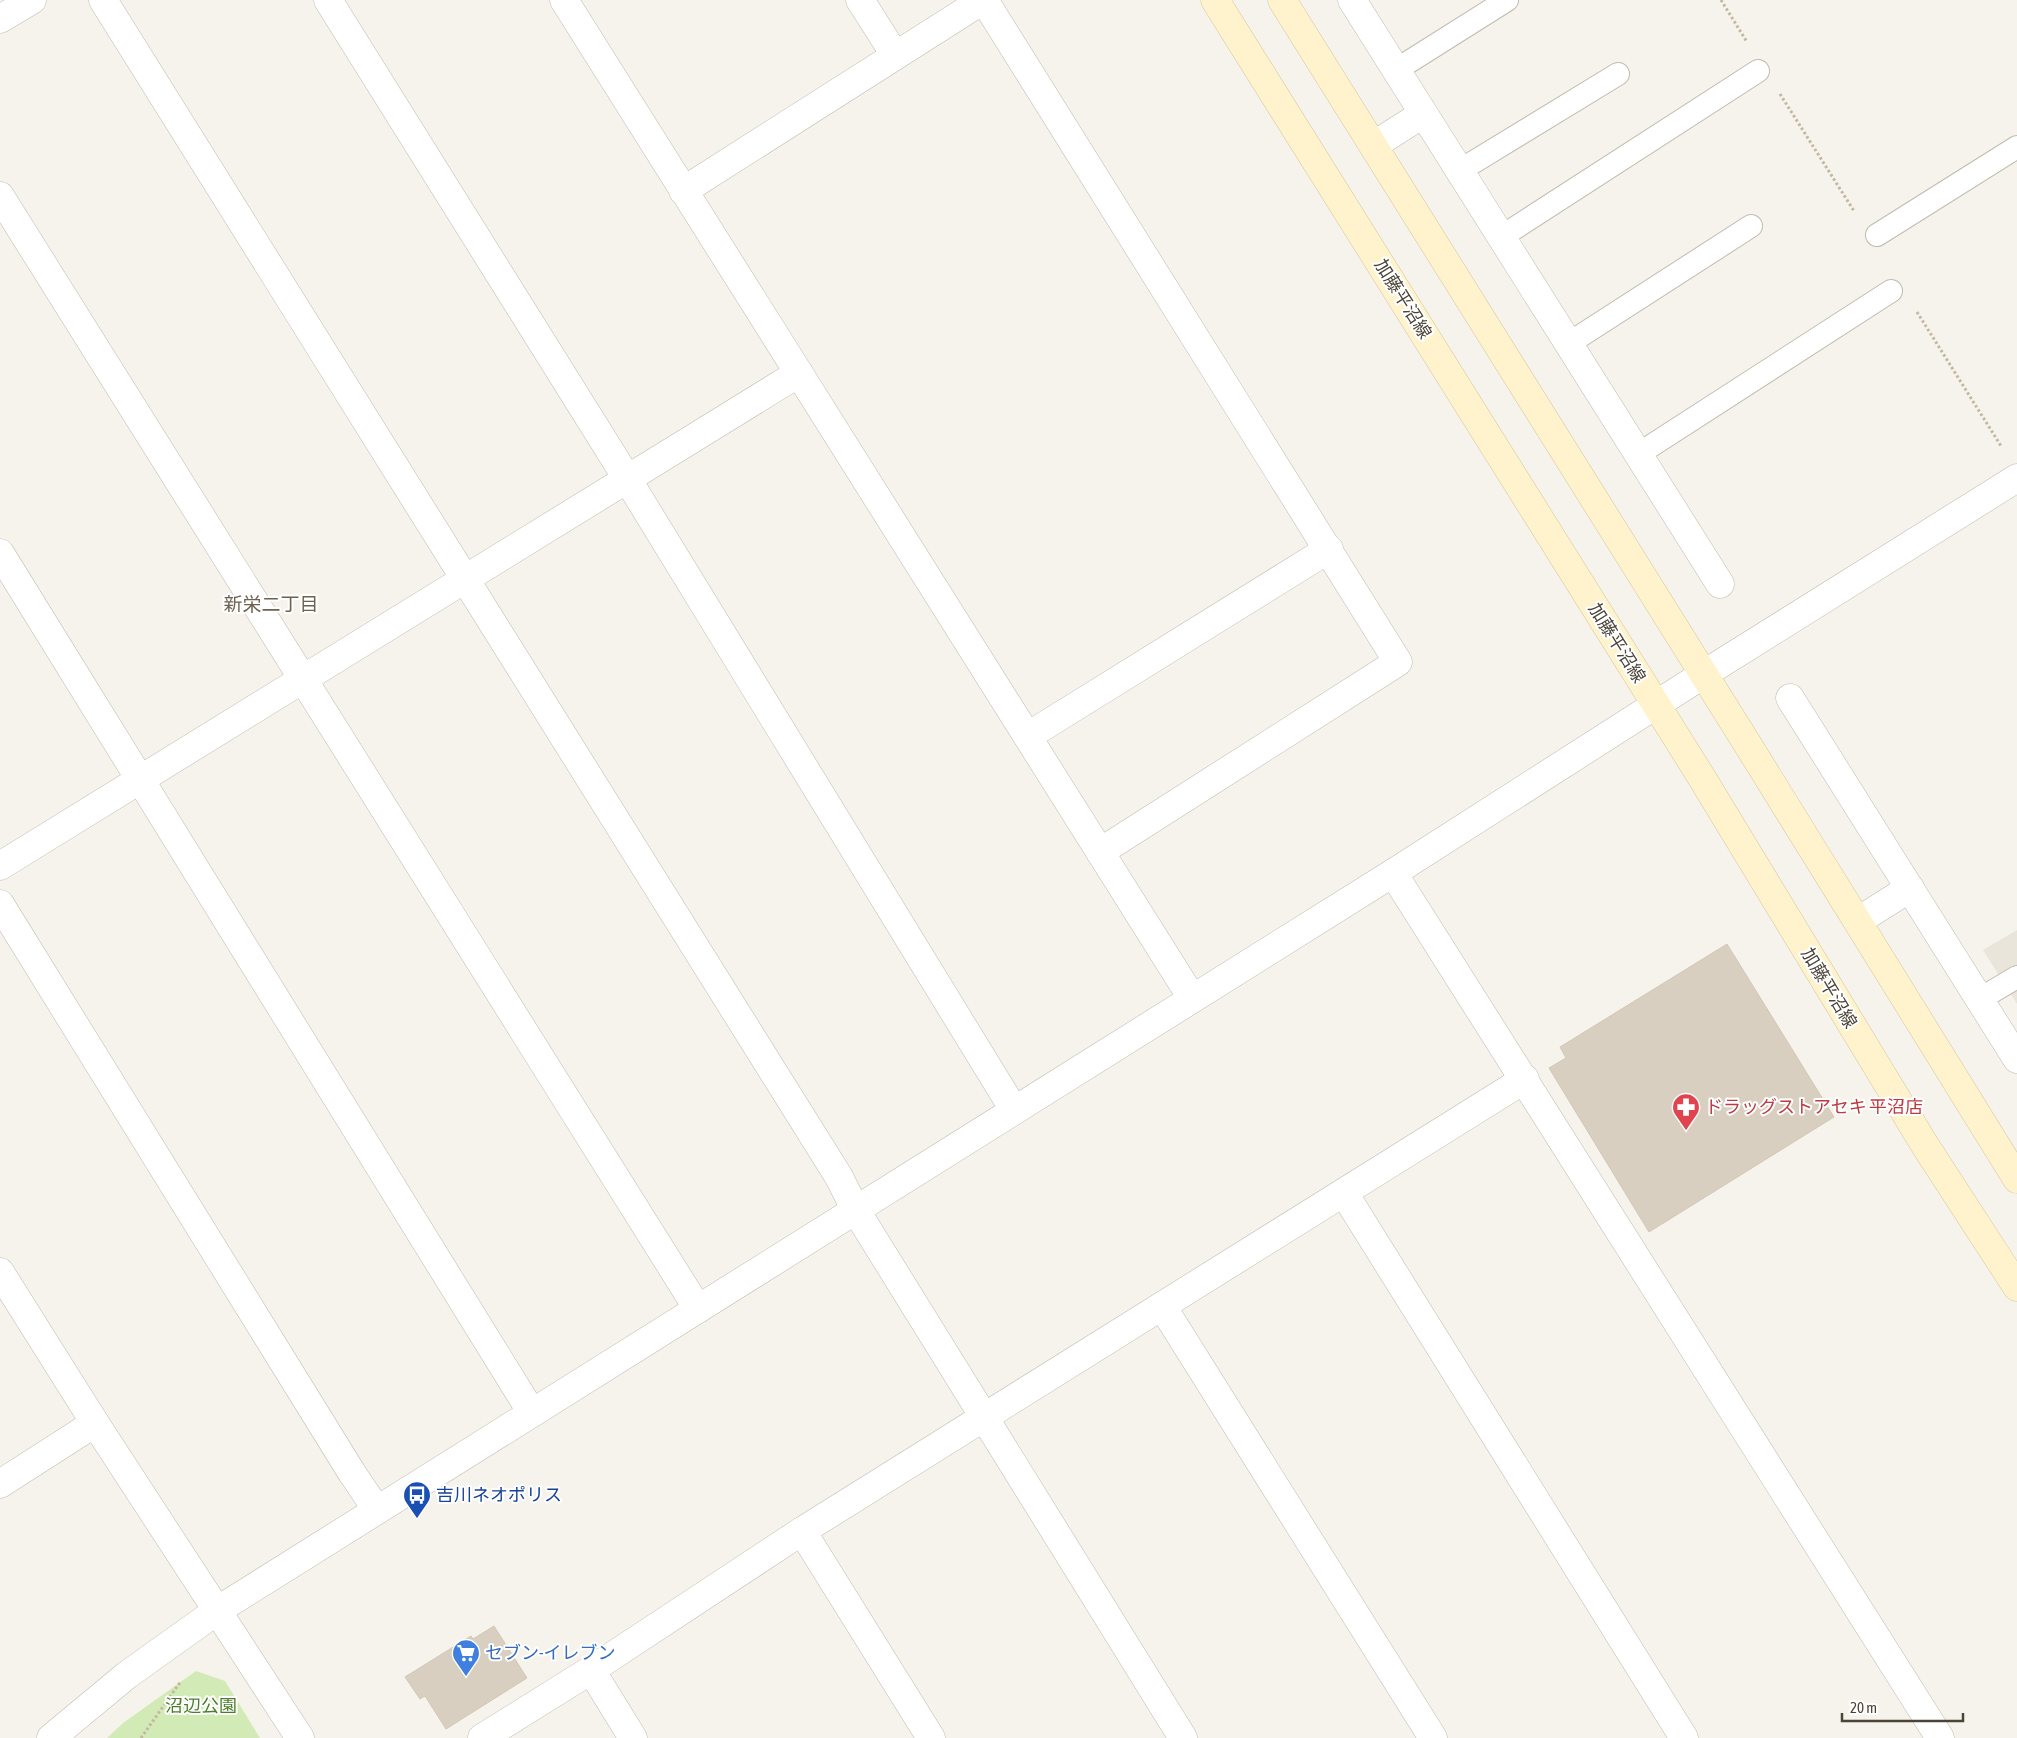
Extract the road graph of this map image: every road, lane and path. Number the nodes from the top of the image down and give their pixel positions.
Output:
1 (32, 0) edge
2 (103, 0) edge
3 (328, 0) edge
4 (564, 0) edge
5 (860, 0) edge
6 (984, 0) edge
7 (1215, 0) edge
8 (1282, 0) edge
9 (1352, 0) edge
10 (1507, 0) edge
11 (0, 18) edge
12 (895, 55) junction
13 (1396, 70) junction
14 (1758, 71) dead end
15 (1618, 74) dead end
16 (1423, 114) junction
17 (1374, 145) junction
18 (2017, 147) edge
19 (1460, 171) junction
20 (683, 191) junction
21 (0, 196) edge
22 (1751, 226) dead end
23 (1877, 235) dead end
24 (1501, 237) junction
25 (1890, 291) dead end
26 (1568, 344) junction
27 (799, 373) junction
28 (1637, 455) junction
29 (2017, 478) edge
30 (627, 479) junction
31 (1329, 549) junction
32 (0, 553) edge
33 (466, 579) junction
34 (1720, 584) dead end
35 (1704, 674) junction
36 (303, 679) junction
37 (1790, 698) dead end
38 (1656, 705) junction
39 (1028, 736) junction
40 (141, 779) junction
41 (1100, 852) junction
42 (0, 866) edge
43 (1393, 873) junction
44 (1910, 888) junction
45 (0, 904) edge
46 (1858, 921) junction
47 (2017, 976) edge
48 (1192, 998) junction
49 (1980, 999) junction
50 (2017, 1059) edge
51 (1525, 1079) junction
52 (1014, 1110) junction
53 (2017, 1179) edge
54 (1344, 1193) junction
55 (855, 1209) junction
56 (0, 1272) edge
57 (2017, 1287) edge
58 (1162, 1306) junction
59 (698, 1309) junction
60 (532, 1413) junction
61 (984, 1420) junction
62 (95, 1423) junction
63 (0, 1484) edge
64 (377, 1510) junction
65 (802, 1531) junction
66 (218, 1610) junction
67 (591, 1670) junction
68 (185, 1677) dead end
69 (51, 1738) edge
70 (141, 1738) edge
71 (300, 1738) edge
72 (482, 1738) edge
73 (634, 1738) edge
74 (931, 1738) edge
75 (1183, 1738) edge
76 (1433, 1738) edge
77 (1684, 1738) edge
78 (1940, 1738) edge

1 - 11 street
2 - 33 street
3 - 30 street
4 - 20 street
5 - 12 street
6 - 12 street
6 - 31 street
7 - 38 main road, 加藤平沼線
8 - 17 main road
9 - 13 street
10 - 13 lane
12 - 20 street
13 - 16 street
14 - 24 lane
15 - 19 lane
16 - 17 street
16 - 19 street
17 - 35 main road
18 - 23 lane
19 - 24 street
20 - 27 street
21 - 36 street
22 - 26 lane
24 - 26 street
25 - 28 lane
26 - 28 street
27 - 30 street
27 - 39 street
28 - 34 street
29 - 35 street
30 - 33 street
30 - 52 street
31 - 39 street
31 - 41 street
32 - 40 street
33 - 36 street
33 - 55 street
35 - 38 street
35 - 46 main road
36 - 40 street
36 - 59 street
37 - 44 street
38 - 43 street
38 - 57 main road, 加藤平沼線
39 - 41 street
40 - 42 street
40 - 60 street
41 - 48 street
43 - 48 street
43 - 51 street
44 - 46 street
44 - 49 street
45 - 64 street
46 - 53 main road
47 - 49 lane
48 - 52 street
49 - 50 street
51 - 54 street
51 - 78 street
52 - 55 street
54 - 58 street
54 - 77 street
55 - 59 street
55 - 61 street
56 - 62 street
58 - 61 street
58 - 76 street
59 - 60 street
60 - 64 street
61 - 65 street
61 - 75 street
62 - 63 street
62 - 66 street
64 - 66 street
65 - 67 street
65 - 74 street
66 - 69 street
66 - 71 street
67 - 72 street
67 - 73 street
68 - 70 path

